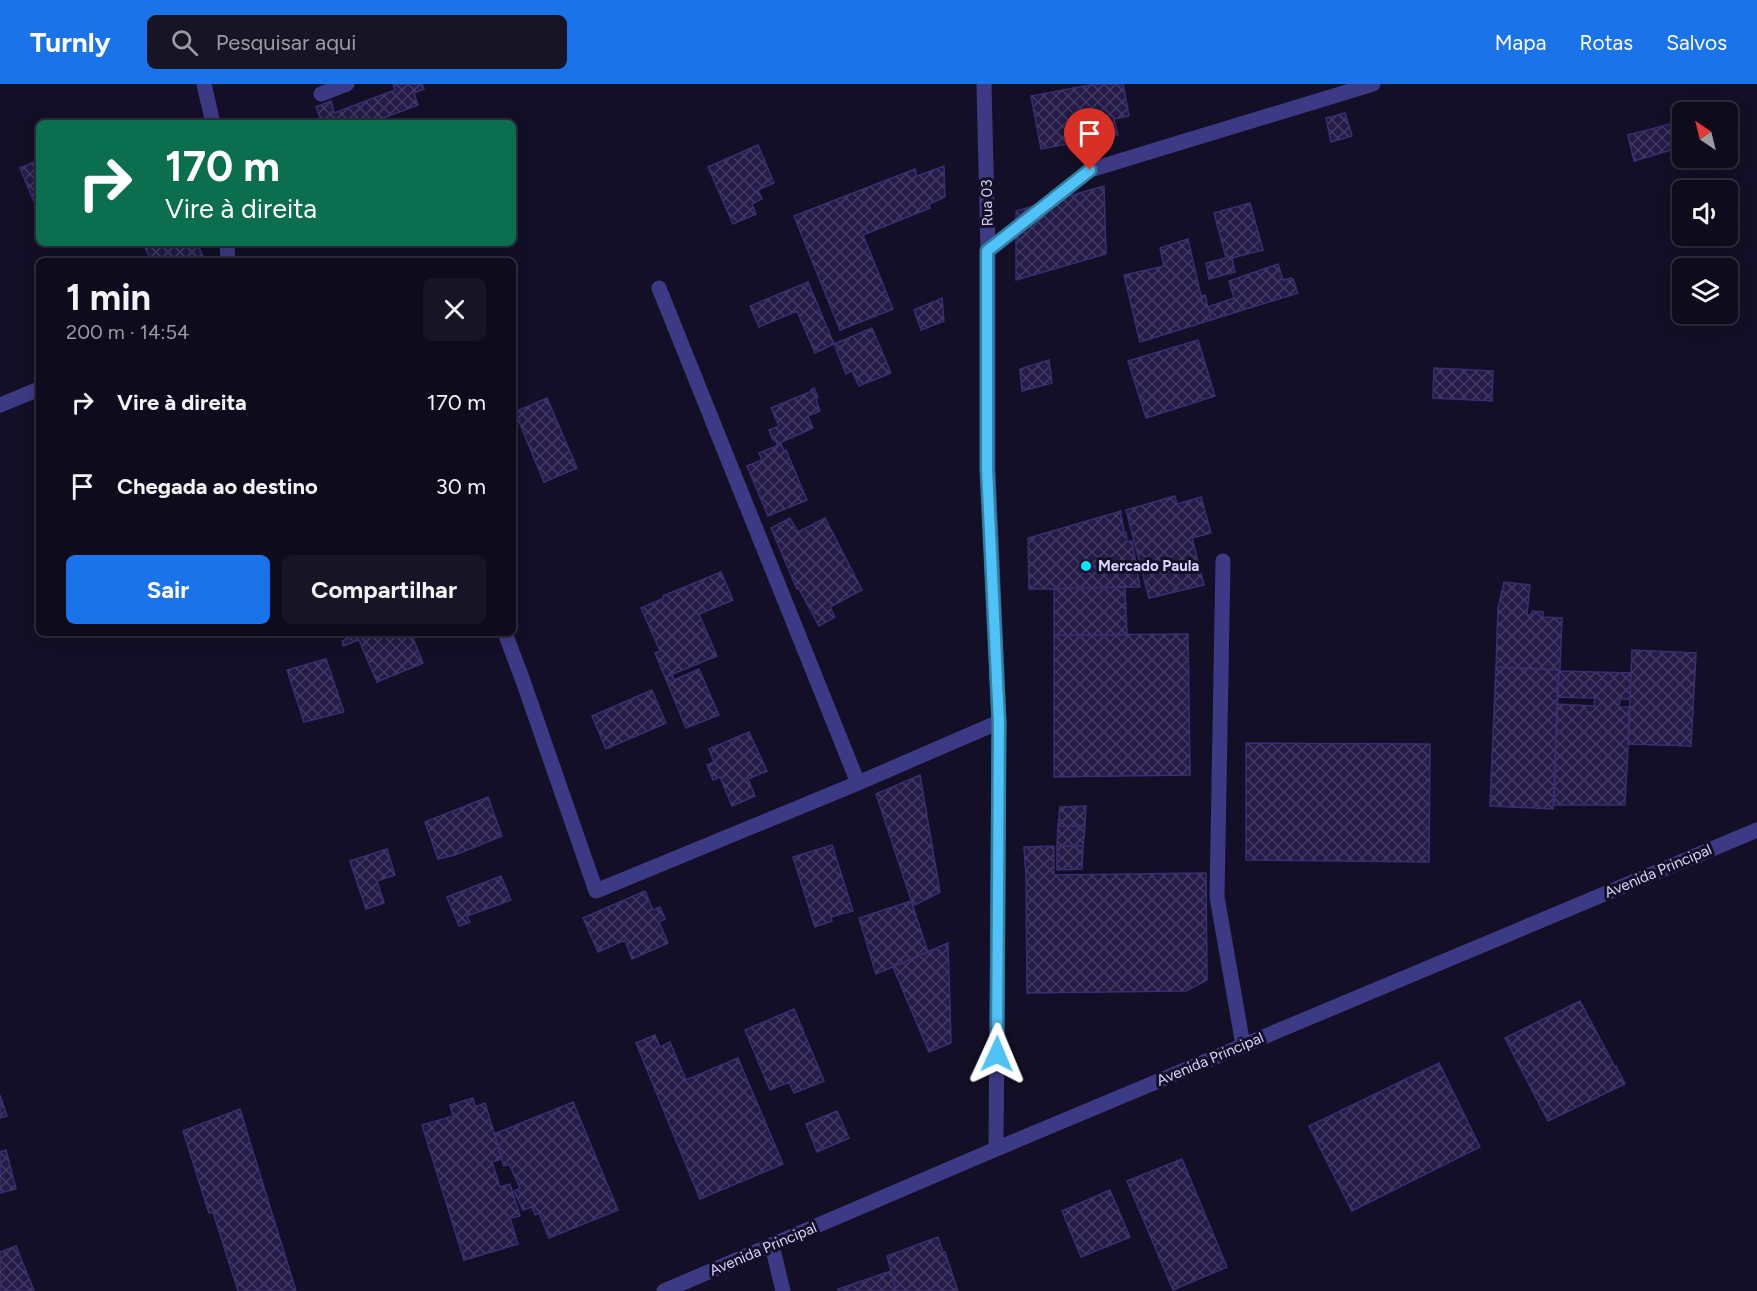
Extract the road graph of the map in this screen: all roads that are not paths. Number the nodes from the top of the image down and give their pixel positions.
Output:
1 (204, 84) edge
2 (347, 84) edge
3 (984, 84) edge
4 (1373, 84) edge
5 (321, 94) dead end
6 (212, 119) dead end
7 (987, 251) junction
8 (658, 288) dead end
9 (36, 390) edge
10 (0, 405) edge
11 (1223, 561) dead end
12 (506, 636) edge
13 (999, 722) junction
14 (858, 783) junction
15 (1757, 830) edge
16 (1244, 1045) junction
17 (996, 1149) junction
18 (772, 1245) junction
19 (664, 1291) edge
20 (783, 1291) edge

1 - 6 street
2 - 5 street
3 - 7 street, Rua 03
4 - 7 street
7 - 13 street, Rua 03
8 - 14 street
9 - 10 street
11 - 16 street
12 - 14 street
13 - 14 street
13 - 17 street, Rua 03
15 - 16 street, Avenida Principal
16 - 17 street, Avenida Principal
17 - 18 street, Avenida Principal
18 - 19 street, Avenida Principal
18 - 20 street

